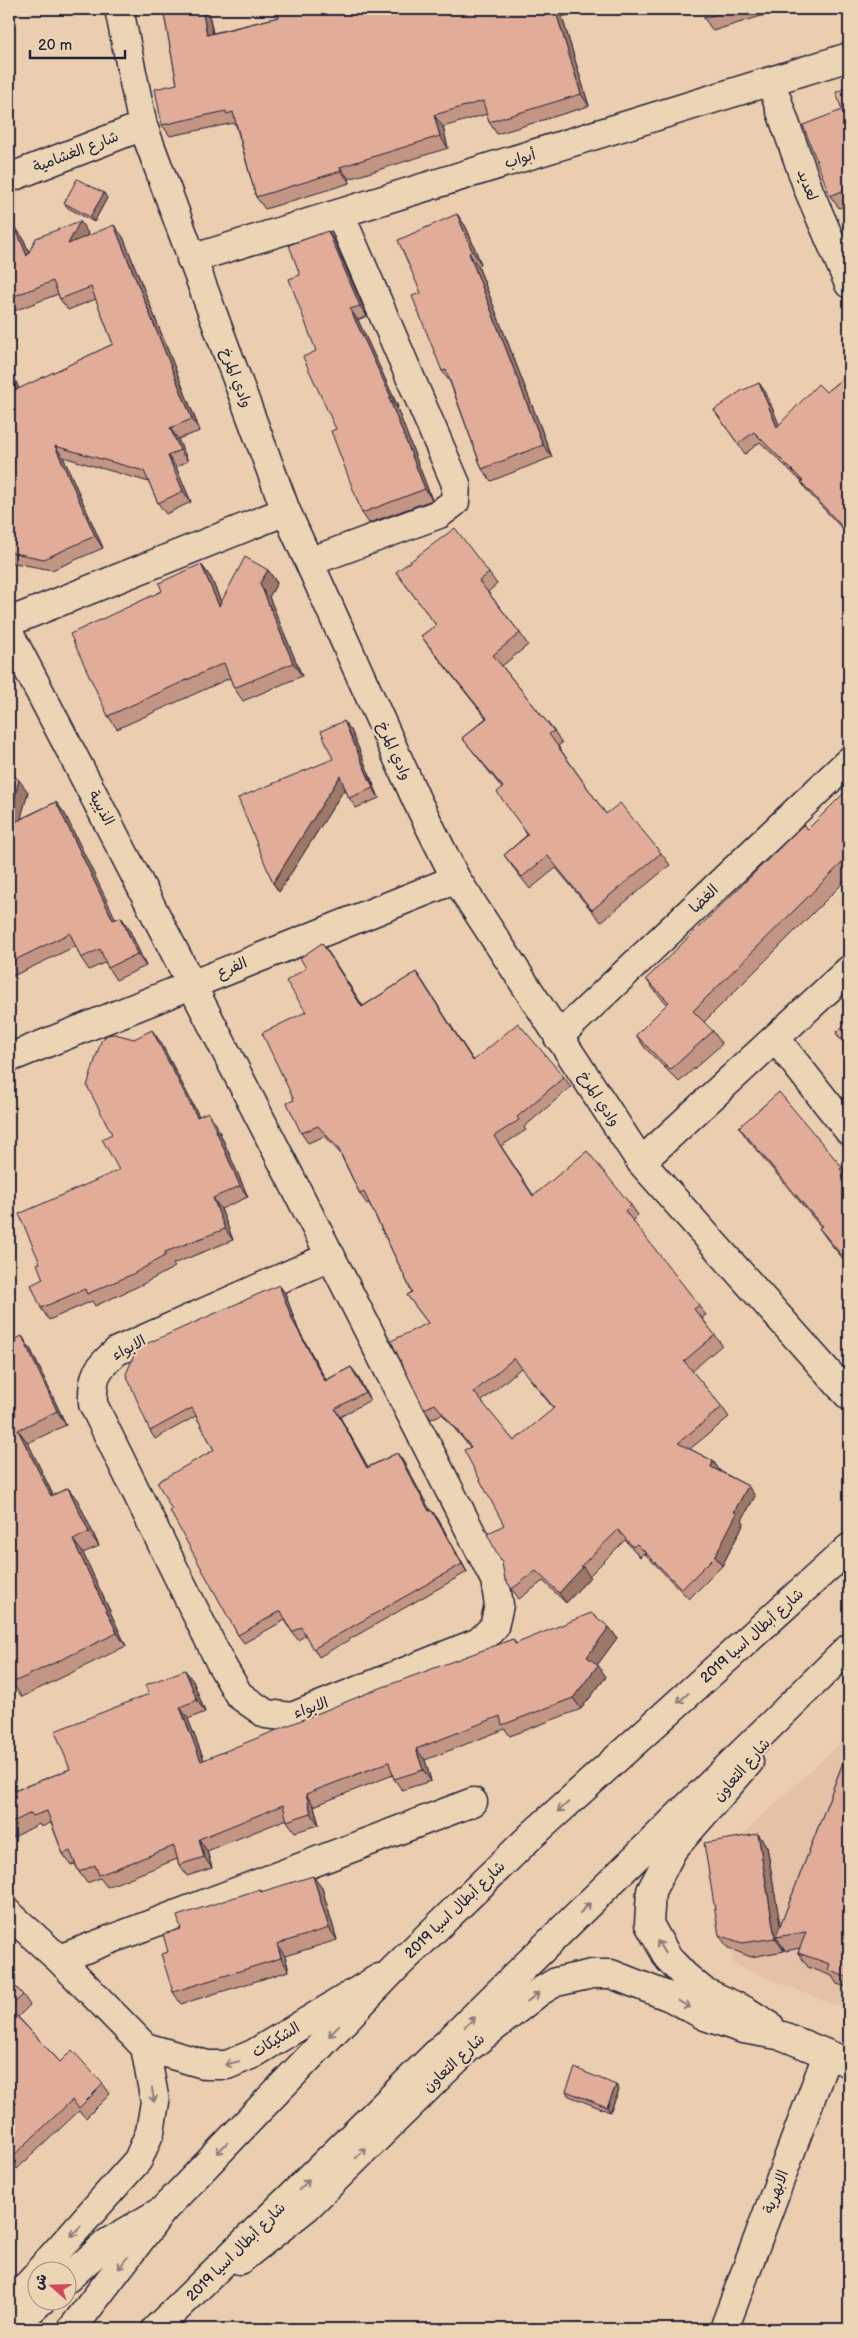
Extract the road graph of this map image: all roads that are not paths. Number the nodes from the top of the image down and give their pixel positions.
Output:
1 (119, 9) edge
2 (849, 57) edge
3 (771, 83) junction
4 (143, 126) junction
5 (9, 178) edge
6 (340, 214) junction
7 (191, 259) junction
8 (849, 284) edge
9 (286, 511) junction
10 (309, 562) junction
11 (9, 622) edge
12 (9, 633) edge
13 (849, 761) edge
14 (456, 879) junction
15 (849, 970) edge
16 (193, 984) junction
17 (558, 1037) junction
18 (776, 1039) junction
19 (9, 1058) edge
20 (849, 1131) edge
21 (641, 1162) junction
22 (331, 1256) junction
23 (849, 1396) edge
24 (849, 1548) edge
25 (846, 1651) edge
26 (473, 1802) dead end
27 (9, 1914) edge
28 (59, 1959) junction
29 (395, 1968) junction
30 (783, 2036) junction
31 (145, 2047) junction
32 (838, 2059) edge
33 (163, 2210) junction
34 (49, 2260) edge
35 (78, 2269) edge
36 (28, 2285) edge
37 (9, 2305) edge
38 (31, 2310) edge
39 (178, 2310) junction
40 (10, 2329) edge
41 (72, 2329) edge
42 (156, 2329) edge
43 (724, 2329) edge

1 - 4 main road, وادي المرخ
2 - 3 main road, أبواب
3 - 6 main road, أبواب
3 - 8 main road, لعديد
4 - 5 main road, شارع الغشامية
4 - 7 main road, وادي المرخ
6 - 7 main road, أبواب
6 - 10 main road
7 - 9 main road, وادي المرخ
9 - 10 main road, وادي المرخ
9 - 11 main road
10 - 14 main road, وادي المرخ
12 - 16 main road, الذيبية
13 - 17 main road, الغضا
14 - 16 main road, الفرع
14 - 17 main road, وادي المرخ
15 - 18 main road
16 - 19 main road, الفرع
16 - 22 main road, الابواء
17 - 21 main road, وادي المرخ
18 - 20 main road
18 - 21 main road
21 - 23 main road, وادي المرخ
22 - 22 main road, الابواء
24 -> 29 main road, شارع أبطال اسيا 2019
30 -> 25 main road, شارع التعاون
39 -> 25 main road, شارع أبطال اسيا 2019
26 - 28 main road
27 - 28 main road, الشكيكات
28 - 31 main road, الشكيكات
29 -> 31 main road, الشكيكات
29 -> 33 main road, شارع أبطال اسيا 2019
30 - 32 main road, شارع التعاون
39 -> 30 main road, شارع التعاون
31 -> 34 main road
32 - 43 main road, الابهرية
33 - 35 main road, شارع أبطال اسيا 2019
33 -> 41 main road
36 - 37 main road
38 - 40 main road
39 - 42 main road, شارع أبطال اسيا 2019

